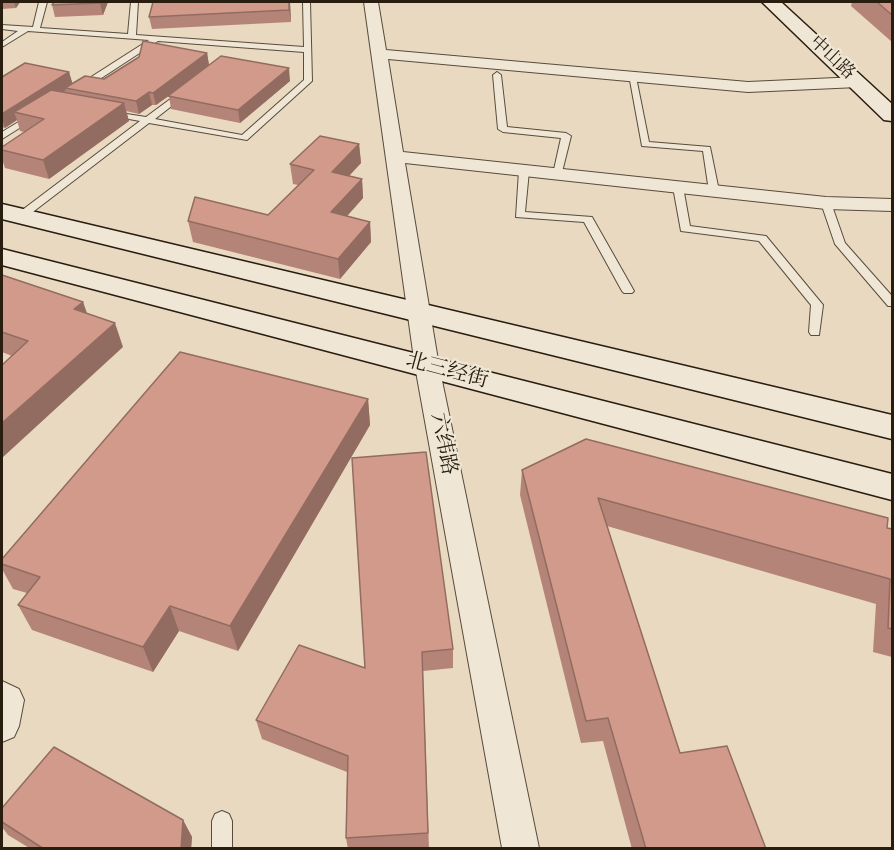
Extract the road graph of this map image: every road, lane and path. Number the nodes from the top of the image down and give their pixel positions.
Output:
1 (43, 2) edge
2 (135, 2) edge
3 (307, 2) edge
4 (371, 2) edge
5 (771, 2) edge
6 (2, 27) edge
7 (26, 29) junction
8 (36, 30) junction
9 (132, 37) junction
10 (156, 39) junction
11 (2, 45) edge
12 (245, 45) junction
13 (307, 50) junction
14 (236, 52) dead end
15 (379, 54) junction
16 (497, 75) dead end
17 (632, 76) junction
18 (858, 82) junction
19 (192, 86) edge
20 (66, 97) edge
21 (102, 111) edge
22 (38, 114) edge
23 (892, 115) edge
24 (147, 120) junction
25 (2, 136) edge
26 (395, 157) junction
27 (524, 171) junction
28 (558, 174) junction
29 (678, 187) junction
30 (714, 191) junction
31 (826, 203) junction
32 (892, 205) edge
33 (11, 214) edge
34 (2, 258) edge
35 (628, 291) dead end
36 (892, 303) edge
37 (419, 312) junction
38 (815, 332) dead end
39 (427, 366) junction
40 (892, 427) edge
41 (892, 487) edge
42 (2, 696) edge
43 (2, 726) edge
44 (222, 821) dead end
45 (222, 849) edge
46 (521, 849) edge

1 - 8 lane
2 - 9 lane
3 - 13 lane
4 - 15 street, 六纬路
5 - 18 main road, 中山路
6 - 7 lane
7 - 8 lane
7 - 11 lane
8 - 9 lane
9 - 10 lane
10 - 12 lane
10 - 20 lane
12 - 13 lane
12 - 14 lane
13 - 24 lane
15 - 17 street
15 - 26 street, 六纬路
16 - 28 lane
17 - 18 street
17 - 30 lane
18 - 23 main road, 中山路
19 - 24 lane
21 - 24 lane
22 - 25 lane
24 - 33 lane
26 - 27 street
26 - 37 street, 六纬路
27 - 28 street
27 - 35 lane
28 - 29 street
29 - 30 street
29 - 38 lane
30 - 31 street
31 - 32 street
31 - 36 lane
33 - 37 main road
34 - 39 main road, 北三经街
37 - 39 street, 六纬路
37 - 40 main road
39 - 41 main road, 北三经街
39 - 46 street, 六纬路
42 - 43 street
44 - 45 lane

